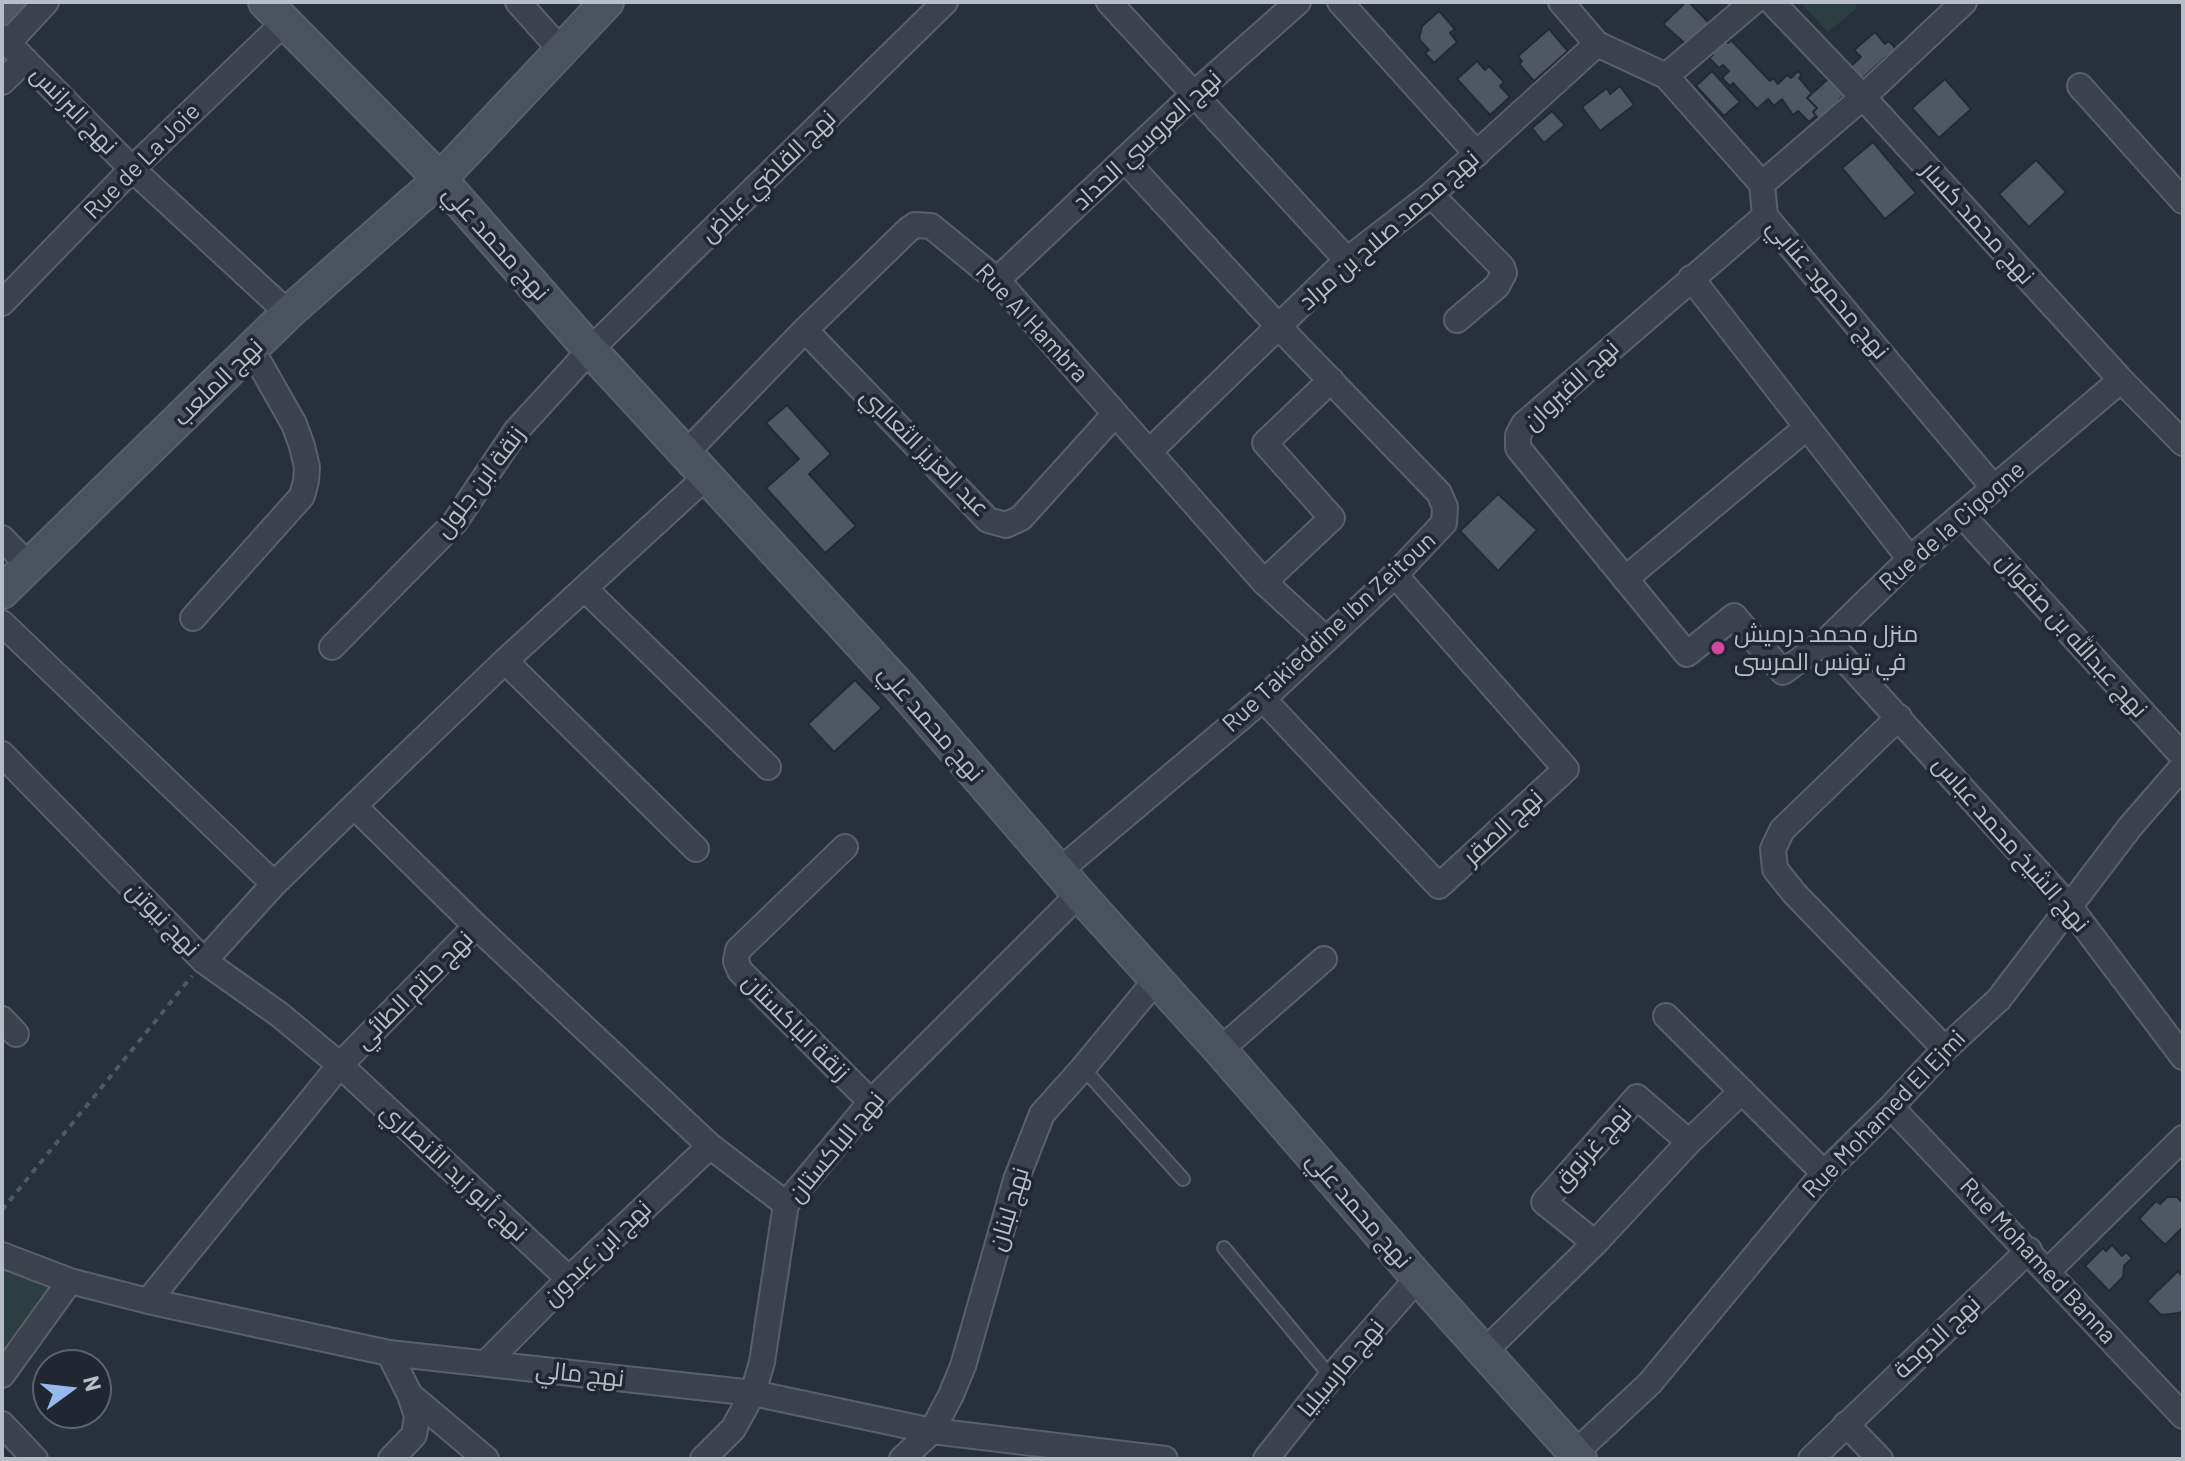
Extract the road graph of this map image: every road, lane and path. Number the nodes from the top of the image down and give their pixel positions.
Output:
1 (46, 2) edge
2 (518, 2) edge
3 (607, 2) edge
4 (945, 2) edge
5 (1109, 2) edge
6 (1298, 2) edge
7 (1340, 2) edge
8 (1561, 2) edge
9 (1753, 2) edge
10 (1772, 2) edge
11 (1964, 2) edge
12 (275, 12) edge
13 (1597, 44) junction
14 (12, 46) edge
15 (560, 49) junction
16 (1666, 76) junction
17 (2, 82) edge
18 (2080, 86) dead end
19 (1194, 94) junction
20 (1863, 97) junction
21 (1477, 154) junction
22 (1125, 160) junction
23 (132, 169) junction
24 (440, 179) junction
25 (1762, 184) junction
26 (1431, 195) junction
27 (2183, 201) edge
28 (1765, 216) junction
29 (1347, 260) junction
30 (1691, 278) junction
31 (997, 280) junction
32 (2, 303) edge
33 (288, 313) junction
34 (1457, 320) dead end
35 (1279, 327) junction
36 (805, 330) junction
37 (591, 349) junction
38 (252, 350) junction
39 (1331, 380) junction
40 (2121, 380) junction
41 (1115, 414) junction
42 (1806, 428) junction
43 (2183, 443) edge
44 (1149, 452) junction
45 (696, 465) junction
46 (1994, 488) junction
47 (1962, 515) junction
48 (2, 538) edge
49 (1910, 559) junction
50 (28, 565) junction
51 (1395, 575) junction
52 (1625, 579) junction
53 (1264, 582) junction
54 (585, 589) junction
55 (2, 592) edge
56 (193, 618) dead end
57 (2, 623) edge
58 (1326, 639) junction
59 (1827, 640) junction
60 (332, 647) dead end
61 (505, 661) junction
62 (1783, 672) joint
63 (1263, 699) junction
64 (1899, 717) junction
65 (2183, 751) edge
66 (2, 754) edge
67 (2183, 766) edge
68 (768, 767) dead end
69 (354, 806) junction
70 (845, 847) dead end
71 (696, 849) dead end
72 (1069, 883) junction
73 (274, 884) junction
74 (2069, 906) junction
75 (476, 926) junction
76 (1324, 959) dead end
77 (204, 961) junction
78 (1156, 980) junction
79 (1666, 1016) dead end
80 (1945, 1049) junction
81 (1220, 1050) junction
82 (2183, 1057) edge
83 (340, 1065) junction
84 (1083, 1068) junction
85 (1742, 1091) junction
86 (871, 1102) junction
87 (1891, 1107) junction
88 (2183, 1138) edge
89 (1689, 1142) junction
90 (710, 1146) junction
91 (1824, 1173) junction
92 (1183, 1179) dead end
93 (786, 1204) junction
94 (2, 1210) edge
95 (1595, 1243) junction
96 (1224, 1248) dead end
97 (2029, 1250) junction
98 (2, 1255) edge
99 (2048, 1271) junction
100 (1418, 1278) junction
101 (569, 1279) junction
102 (70, 1281) junction
103 (148, 1301) junction
104 (1484, 1352) junction
105 (389, 1353) junction
106 (486, 1363) junction
107 (2, 1375) edge
108 (1331, 1377) junction
109 (753, 1393) junction
110 (410, 1395) junction
111 (2183, 1416) edge
112 (2, 1424) edge
113 (1846, 1424) junction
114 (932, 1431) junction
115 (1578, 1456) edge
116 (35, 1459) edge
117 (391, 1459) edge
118 (486, 1459) edge
119 (703, 1459) edge
120 (902, 1459) edge
121 (1165, 1459) edge
122 (1266, 1459) edge
123 (1811, 1459) edge
124 (1880, 1459) edge

1 - 14 street
2 - 15 street
3 - 15 street, نهج الملعب
4 - 37 street, نهج القاضي عياض
5 - 19 street
6 - 19 street, نهج العروسي الحداد
7 - 21 street
8 - 13 street
9 - 16 street
10 - 20 street, نهج محمد كسار
11 - 20 street
12 - 23 street, Rue de La Joie
12 - 24 street, نهج محمد علي
13 - 16 street
13 - 21 street, نهج محمد صلاح بن مراد
14 - 17 street
14 - 23 street, نهج البرانس
15 - 24 street, نهج الملعب
16 - 25 street
18 - 27 street
19 - 22 street, نهج العروسي الحداد
19 - 29 street
20 - 25 street
20 - 40 street, نهج محمد كسار
21 - 26 street, نهج محمد صلاح بن مراد
22 - 31 street, نهج العروسي الحداد
22 - 35 street, Rue Takieddine Ibn Zeitoun
23 - 32 street, Rue de La Joie
23 - 33 street, نهج البرانس
24 - 33 street, نهج الملعب
24 - 37 street, نهج محمد علي
25 - 28 street, نهج محمود عنابي
26 - 29 street, نهج محمد صلاح بن مراد
26 - 34 street
28 - 30 street, نهج القيروان
28 - 46 street, نهج محمود عنابي
29 - 35 street, نهج محمد صلاح بن مراد
30 - 42 street
30 - 52 street, نهج القيروان
31 - 36 street, Rue Al Hambra
31 - 41 street, Rue Al Hambra
33 - 38 street, نهج الملعب
35 - 39 street, Rue Takieddine Ibn Zeitoun
35 - 44 street, نهج محمد صلاح بن مراد
36 - 41 street, عبد العزيز الثعالبي
36 - 45 street, Rue Al Hambra
37 - 45 street, نهج محمد علي
37 - 60 street, زنقة ابن جلول
38 - 50 street, نهج الملعب
38 - 56 street
39 - 51 street, Rue Takieddine Ibn Zeitoun
39 - 53 street
40 - 43 street, نهج محمد كسار
40 - 46 street, Rue de la Cigogne
41 - 44 street, Rue Al Hambra
42 - 49 street
42 - 52 street
44 - 53 street, Rue Al Hambra
45 - 54 street, Rue Al Hambra
45 - 72 street, نهج محمد علي
46 - 47 street, Rue de la Cigogne
47 - 49 street, Rue de la Cigogne
47 - 65 street, نهج عبدالله بن صفوان
48 - 50 street
49 - 59 street, Rue de la Cigogne
50 - 55 street, نهج الملعب
51 - 58 street, Rue Takieddine Ibn Zeitoun
51 - 63 street, نهج الصقر
52 - 62 street, نهج القيروان
53 - 58 street, Rue Al Hambra
54 - 61 street, Rue Al Hambra
54 - 68 street
57 - 73 street
58 - 63 street, Rue Takieddine Ibn Zeitoun
59 - 62 street, Rue de la Cigogne
59 - 64 street, نهج الشيخ محمد عباس
61 - 69 street, Rue Al Hambra
61 - 71 street
63 - 72 street, Rue Takieddine Ibn Zeitoun
64 - 74 street, نهج الشيخ محمد عباس
64 - 80 street
66 - 77 street, نهج نيوتن
67 - 74 street, Rue Mohamed El Ejmi
69 - 73 street, Rue Al Hambra
69 - 75 street
70 - 86 street, زنقة الباكستان
72 - 78 street, نهج محمد علي
72 - 86 street, نهج الباكستان
73 - 77 street, Rue Al Hambra
74 - 80 street, Rue Mohamed El Ejmi
74 - 82 street, نهج الشيخ محمد عباس
75 - 83 street, نهج حاتم الطائي
75 - 90 street, نهج حاتم الطائي
76 - 81 street
77 - 83 street, نهج نيوتن
77 - 94 path
78 - 81 street, نهج محمد علي
78 - 84 street, نهج لبنان
79 - 85 street
80 - 87 street, Rue Mohamed El Ejmi
81 - 100 street, نهج محمد علي
83 - 101 street, نهج أبو زيد الأنصاري
83 - 103 street, نهج حاتم الطائي
84 - 92 lane
84 - 114 street, نهج لبنان
85 - 89 street
85 - 91 street
86 - 93 street, نهج الباكستان
87 - 91 street, Rue Mohamed El Ejmi
87 - 97 street, Rue Mohamed Banna
88 - 99 street
89 - 95 street
89 - 95 street, نهج غرنوق
90 - 93 street, نهج حاتم الطائي
90 - 101 street, نهج ابن عبدون
91 - 115 street, Rue Mohamed El Ejmi
93 - 109 street, نهج الباكستان
95 - 104 street
96 - 108 lane
97 - 99 street, Rue Mohamed Banna
97 - 113 street, نهج الدوحة
98 - 102 street, نهج مالي
99 - 111 street, Rue Mohamed Banna
100 - 104 street, نهج محمد علي
100 - 108 street, نهج مارسيليا
101 - 106 street, نهج ابن عبدون
102 - 103 street, نهج مالي
102 - 107 street
103 - 105 street, نهج مالي
104 - 115 street, نهج محمد علي
105 - 106 street, نهج مالي
105 - 110 street
106 - 109 street, نهج مالي
108 - 122 street, نهج مارسيليا
109 - 114 street, نهج مالي
109 - 119 street, نهج الباكستان
110 - 117 street
110 - 118 street
112 - 116 street
113 - 123 street, نهج الدوحة
113 - 124 street
114 - 120 street, نهج لبنان
114 - 121 street, نهج مالي

